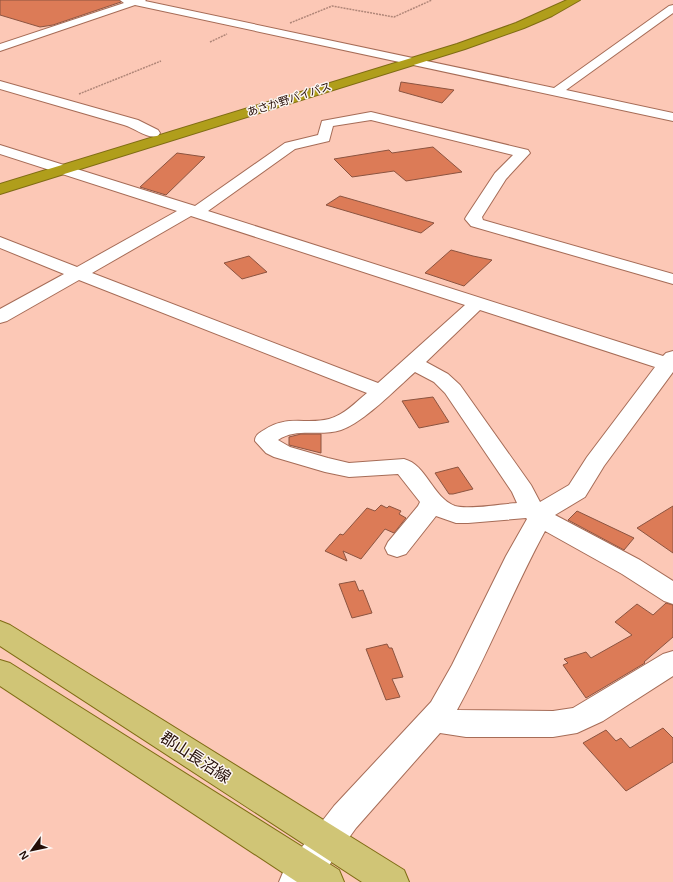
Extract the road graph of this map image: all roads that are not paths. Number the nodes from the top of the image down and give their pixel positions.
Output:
1 (561, 0) edge
2 (575, 0) edge
3 (134, 1) edge
4 (673, 8) edge
5 (0, 48) edge
6 (407, 59) junction
7 (0, 85) edge
8 (556, 92) junction
9 (673, 117) edge
10 (154, 133) junction
11 (0, 149) edge
12 (60, 167) junction
13 (0, 176) edge
14 (0, 180) edge
15 (0, 189) edge
16 (0, 195) edge
17 (194, 211) junction
18 (0, 242) edge
19 (77, 273) junction
20 (673, 279) edge
21 (477, 303) junction
22 (0, 317) edge
23 (671, 362) edge
24 (414, 363) junction
25 (381, 391) junction
26 (432, 501) junction
27 (536, 513) junction
28 (397, 548) dead end
29 (673, 594) edge
30 (0, 632) edge
31 (673, 662) edge
32 (0, 671) edge
33 (435, 717) junction
34 (327, 840) junction
35 (310, 877) edge
36 (392, 882) edge

1 - 6 highway, あさか野バイパス
2 - 6 highway, あさか野バイパス
3 - 5 street
3 - 6 street
4 - 8 street
6 - 8 street
6 - 10 highway, あさか野バイパス
6 - 12 highway, あさか野バイパス
7 - 10 street
8 - 9 street
10 - 12 highway, あさか野バイパス
11 - 12 street
12 - 13 highway
12 - 14 highway, あさか野バイパス
12 - 15 highway, あさか野バイパス
12 - 16 highway
12 - 17 street
17 - 19 street
17 - 20 street
17 - 21 street
18 - 19 street
19 - 22 street
19 - 25 street
21 - 23 street
21 - 24 street
23 - 27 street
24 - 25 street
24 - 27 street
25 - 26 street
26 - 27 street
26 - 28 street
27 - 29 street
27 - 33 street
30 - 34 main road, 郡山長沼線
31 - 33 street
32 - 35 main road
33 - 34 street
34 - 35 street
34 - 36 main road, 郡山長沼線

